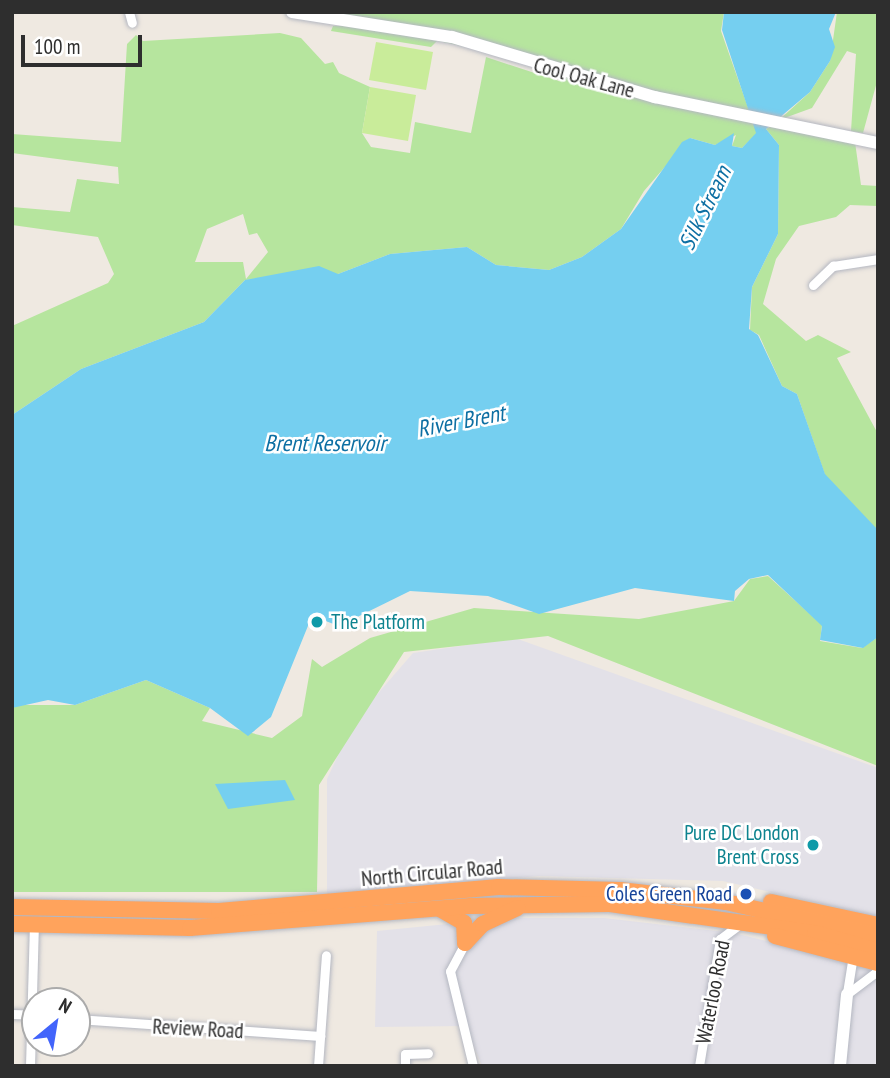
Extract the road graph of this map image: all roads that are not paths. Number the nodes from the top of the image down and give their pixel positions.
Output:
1 (129, 12) edge
2 (292, 12) edge
3 (132, 23) dead end
4 (878, 143) edge
5 (878, 259) edge
6 (813, 285) dead end
7 (726, 902) junction
8 (530, 903) junction
9 (12, 907) edge
10 (439, 908) junction
11 (697, 915) junction
12 (12, 924) edge
13 (34, 925) junction
14 (878, 925) edge
15 (737, 926) junction
16 (878, 937) edge
17 (852, 942) junction
18 (465, 943) junction
19 (878, 951) edge
20 (326, 955) dead end
21 (878, 963) edge
22 (878, 971) edge
23 (33, 987) edge
24 (847, 994) junction
25 (91, 1020) edge
26 (320, 1036) junction
27 (428, 1053) dead end
28 (318, 1066) edge
29 (405, 1066) edge
30 (473, 1066) edge
31 (699, 1066) edge
32 (840, 1066) edge

1 - 3 street
2 - 4 street, Cool Oak Lane
5 - 6 street
7 - 9 highway, North Circular Road
7 - 14 highway
7 - 17 highway, North Circular Road
8 - 10 highway, North Circular Road
8 - 11 highway, North Circular Road
8 - 18 highway
10 - 13 highway, North Circular Road
10 - 18 highway
11 - 15 highway
11 - 17 highway, North Circular Road
12 - 13 highway, North Circular Road
13 - 23 street
15 - 17 highway
15 - 31 street, Waterloo Road
16 - 17 highway
17 - 19 highway
17 - 21 highway
17 - 24 street
18 - 30 street
20 - 26 street
22 - 24 street
24 - 32 street
25 - 26 street, Review Road
26 - 28 street
27 - 29 street

